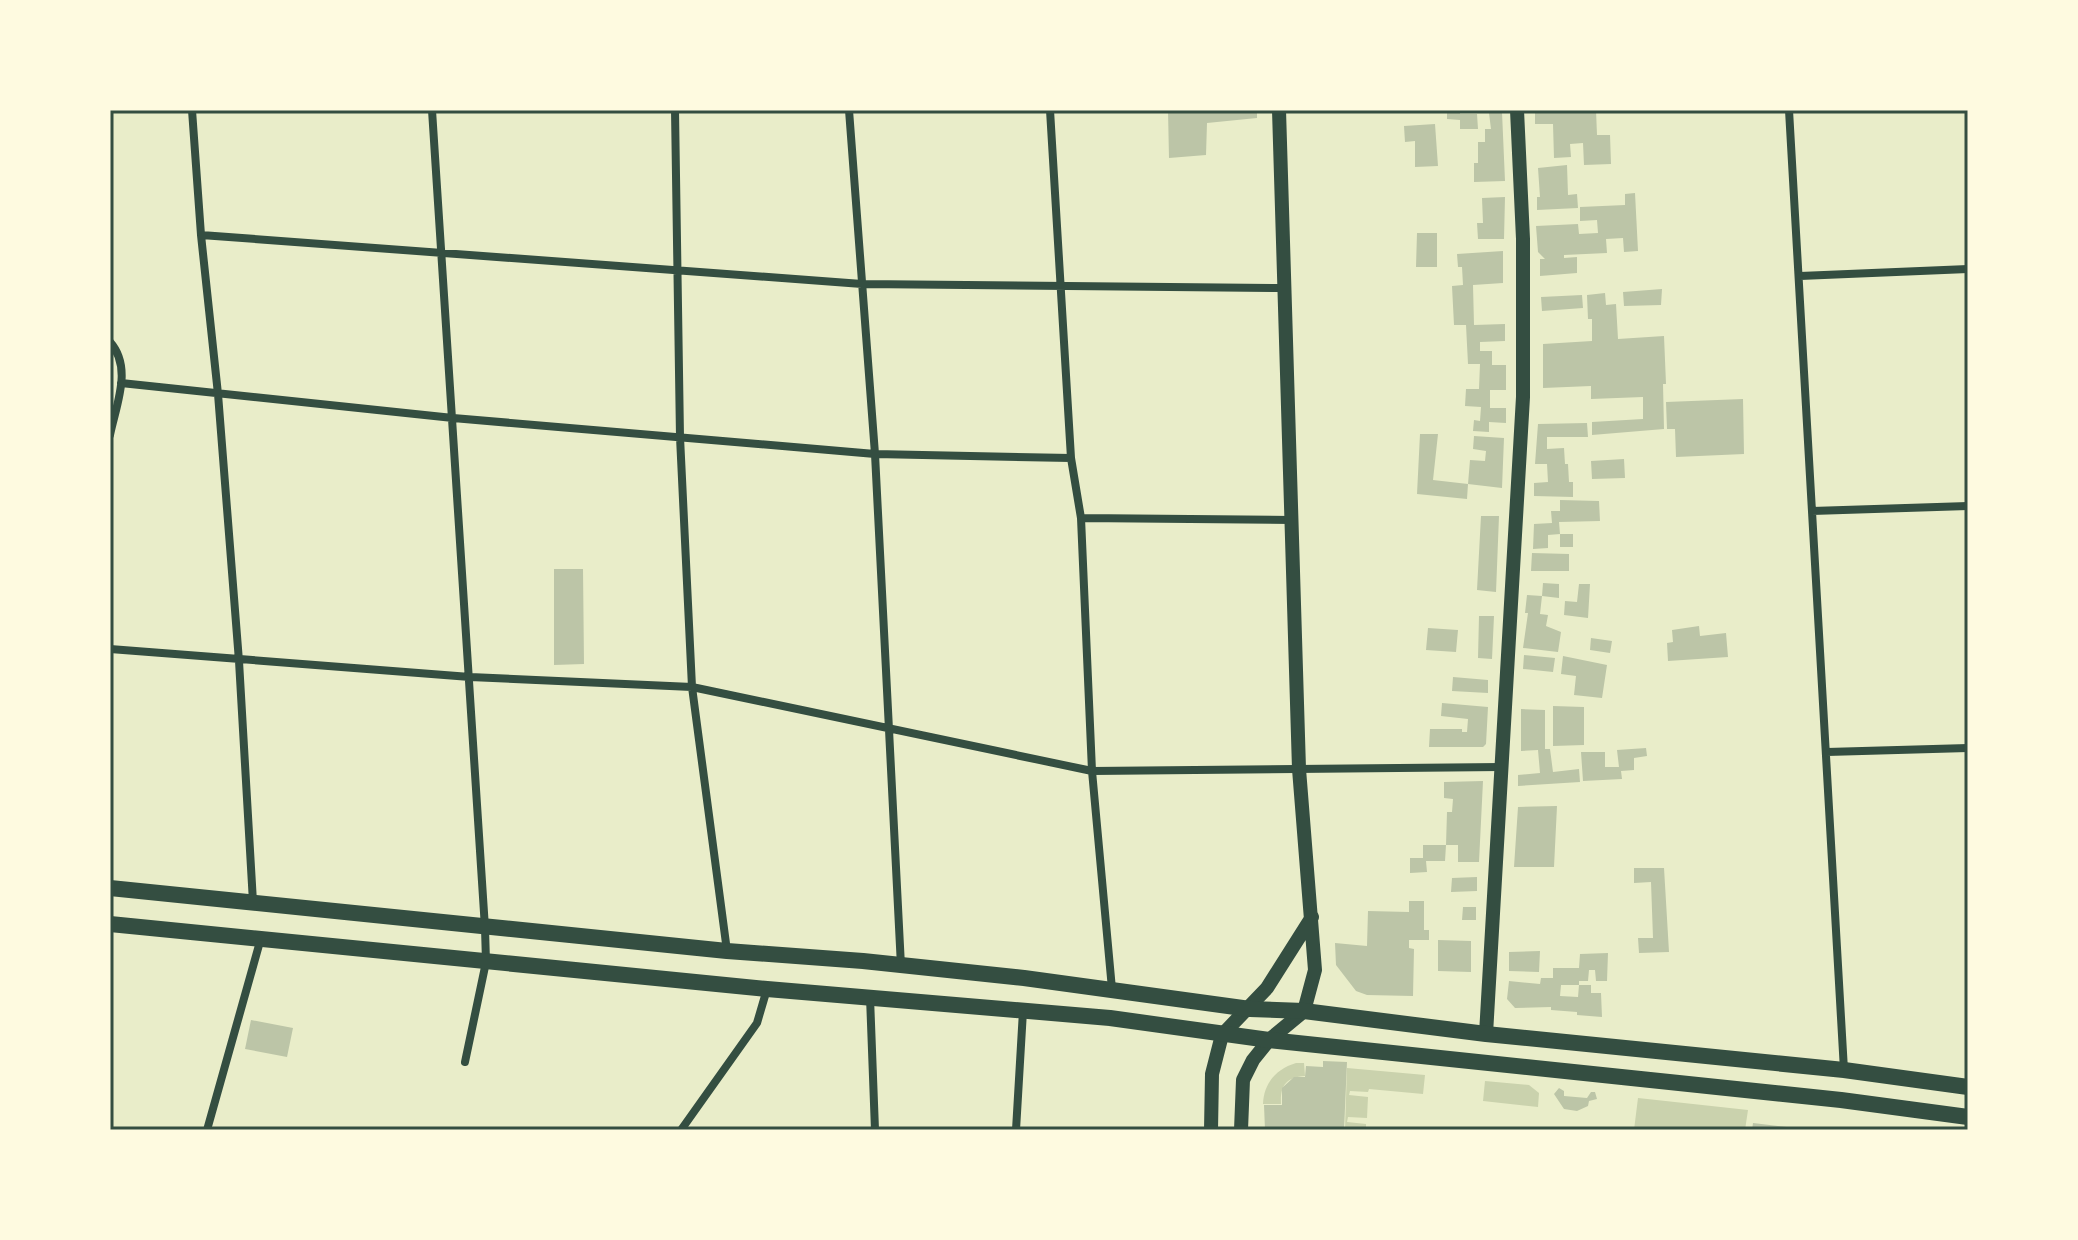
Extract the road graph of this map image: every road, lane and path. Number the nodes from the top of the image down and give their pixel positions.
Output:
1 (192, 110) edge
2 (432, 110) edge
3 (675, 110) edge
4 (849, 110) edge
5 (1050, 110) edge
6 (1279, 110) edge
7 (1517, 110) edge
8 (1789, 110) edge
9 (201, 235) junction
10 (440, 252) junction
11 (678, 269) junction
12 (1968, 269) edge
13 (1800, 276) junction
14 (862, 284) junction
15 (1062, 286) junction
16 (1283, 288) junction
17 (110, 342) edge
18 (121, 383) junction
19 (218, 394) junction
20 (453, 418) junction
21 (110, 435) edge
22 (680, 437) junction
23 (875, 454) junction
24 (1071, 458) junction
25 (1968, 506) edge
26 (1812, 511) junction
27 (1081, 518) junction
28 (1292, 520) junction
29 (110, 649) edge
30 (239, 661) junction
31 (470, 677) junction
32 (692, 687) junction
33 (888, 730) junction
34 (1968, 748) edge
35 (1827, 752) junction
36 (1501, 767) junction
37 (1299, 769) junction
38 (1092, 771) junction
39 (110, 888) edge
40 (253, 902) junction
41 (1312, 917) junction
42 (110, 924) edge
43 (485, 928) junction
44 (261, 937) junction
45 (727, 951) junction
46 (486, 962) junction
47 (901, 966) junction
48 (767, 989) junction
49 (1112, 989) junction
50 (870, 996) junction
51 (1250, 1009) junction
52 (1023, 1011) junction
53 (1304, 1011) junction
54 (1486, 1034) junction
55 (1222, 1035) junction
56 (1269, 1040) junction
57 (465, 1062) dead end
58 (1844, 1070) junction
59 (1968, 1087) edge
60 (1968, 1117) edge
61 (207, 1130) edge
62 (681, 1130) edge
63 (875, 1130) edge
64 (1016, 1130) edge
65 (1211, 1130) edge
66 (1241, 1130) edge

1 - 9 street
2 - 10 street
3 - 11 street
4 - 14 street
5 - 15 street
6 - 16 main road
7 - 36 main road
8 - 13 street
9 - 10 street
9 - 19 street
10 - 11 street
10 - 20 street
11 - 14 street
11 - 22 street
12 - 13 street
13 - 26 street
14 - 15 street
14 - 23 street
15 - 16 street
15 - 24 street
16 - 28 main road
17 - 18 street
18 - 19 street
18 - 21 street
19 - 20 street
19 - 30 street
20 - 22 street
20 - 31 street
22 - 23 street
22 - 32 street
23 - 24 street
23 - 33 street
24 - 27 street
25 - 26 street
26 - 35 street
27 - 28 street
27 - 38 street
28 - 37 main road
29 - 30 street
30 - 31 street
30 - 40 street
31 - 32 street
31 - 43 street
32 - 33 street
32 - 45 street
33 - 38 street
33 - 47 street
34 - 35 street
35 - 58 street
36 - 37 street
36 - 54 main road
37 - 38 street
37 - 41 main road
38 - 49 street
39 - 40 main road
40 - 43 main road
41 - 51 main road
41 - 53 main road
42 - 44 main road
43 - 45 main road
43 - 46 street
44 - 46 main road
44 - 61 street
45 - 47 main road
46 - 48 main road
46 - 57 street
47 - 49 main road
48 - 50 main road
48 - 62 street
49 - 51 main road
50 - 52 main road
50 - 63 street
51 - 53 main road
51 - 55 main road
52 - 55 main road
52 - 64 street
53 - 54 main road
53 - 56 main road
54 - 58 main road
55 - 56 main road
55 - 65 main road
56 - 60 main road
56 - 66 main road
58 - 59 main road

